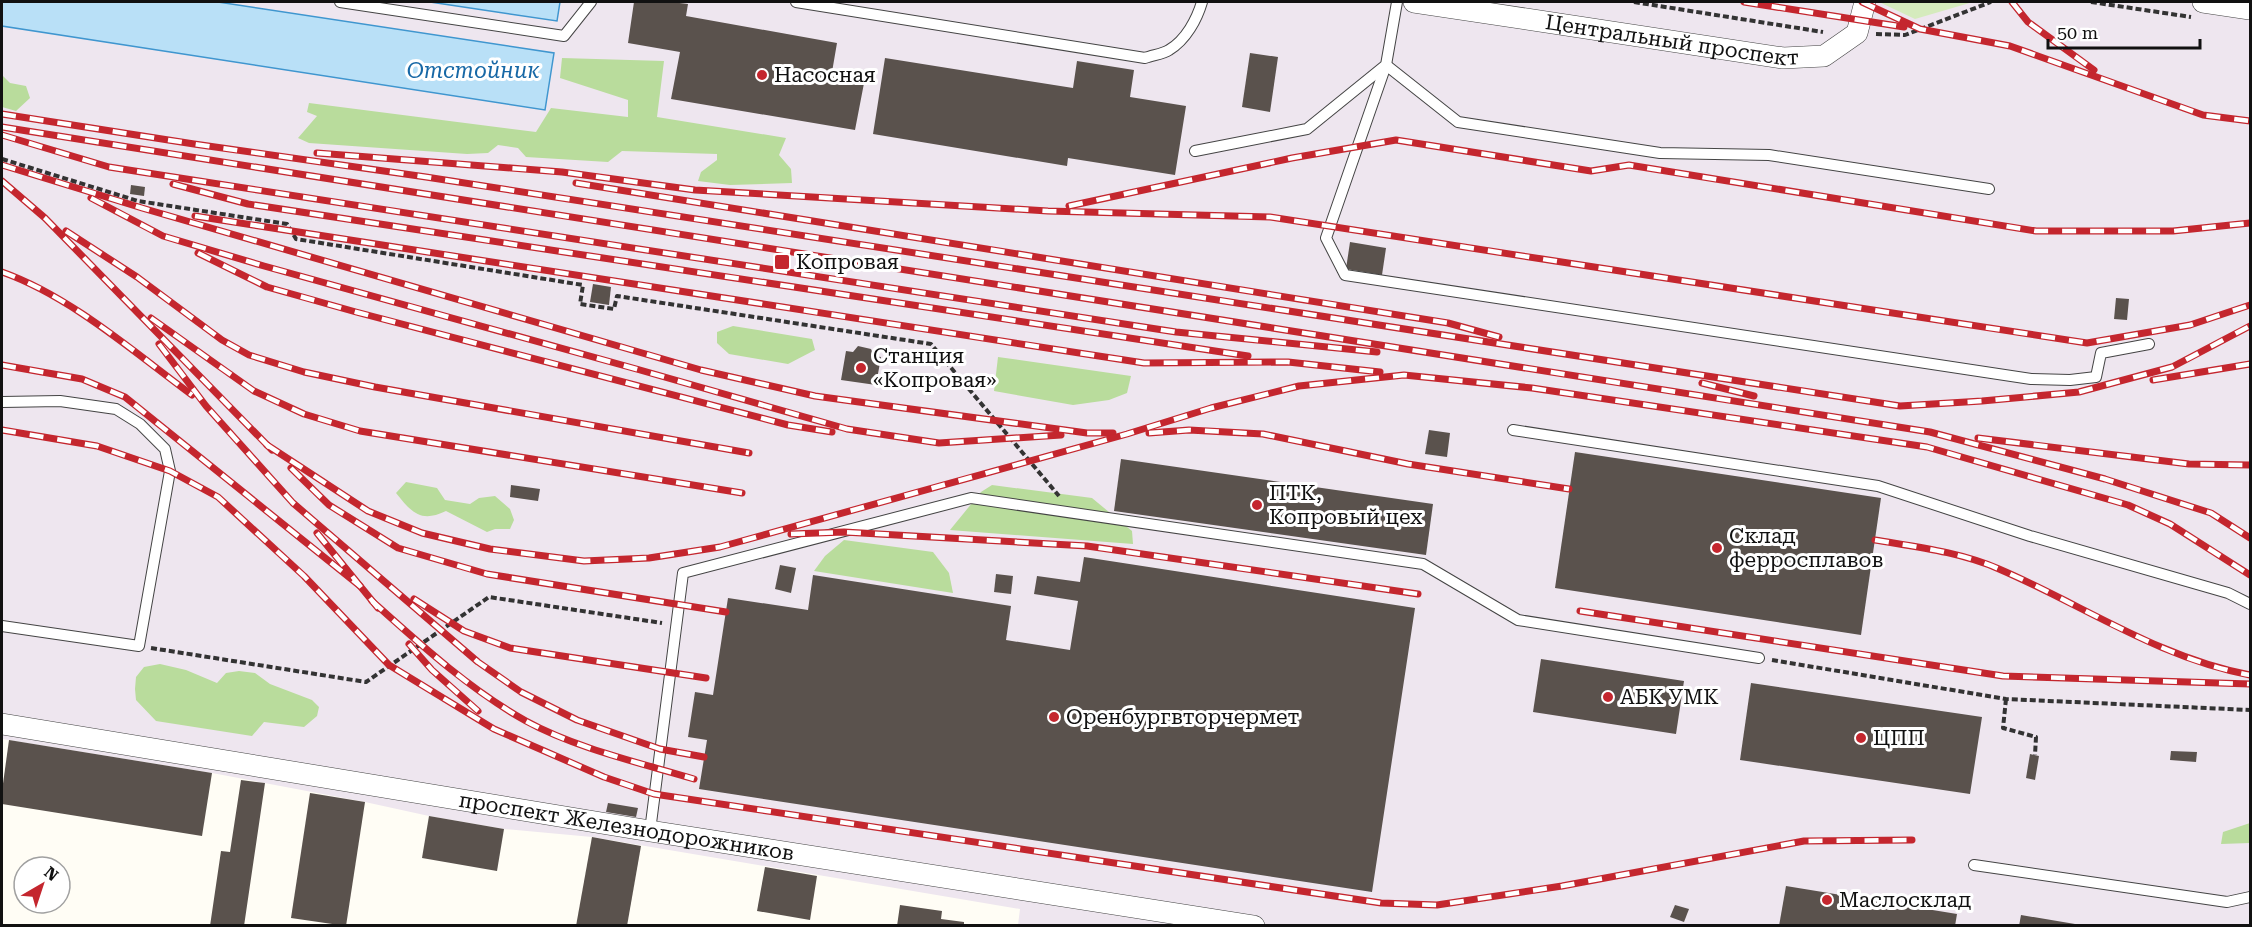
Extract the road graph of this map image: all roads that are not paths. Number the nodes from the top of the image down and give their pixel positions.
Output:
1 (340, 2) edge
2 (591, 2) edge
3 (796, 2) edge
4 (1202, 2) edge
5 (1396, 2) edge
6 (1414, 2) edge
7 (1865, 2) edge
8 (2250, 9) edge
9 (2198, 10) edge
10 (1386, 65) junction
11 (1195, 151) dead end
12 (1989, 189) dead end
13 (2150, 344) dead end
14 (2, 402) edge
15 (1513, 430) dead end
16 (2250, 604) edge
17 (2, 626) edge
18 (1760, 658) road end
19 (2, 724) edge
20 (650, 831) junction
21 (1974, 865) dead end
22 (2250, 897) edge
23 (1254, 926) edge

1 - 2 lane
3 - 4 lane
5 - 10 lane
6 - 7 street, Центральный проспект
8 - 9 street
10 - 11 lane
10 - 12 lane
10 - 13 lane
14 - 17 lane
15 - 16 lane
18 - 20 lane
19 - 20 street, проспект Железнодорожников
20 - 23 street, проспект Железнодорожников
21 - 22 lane

